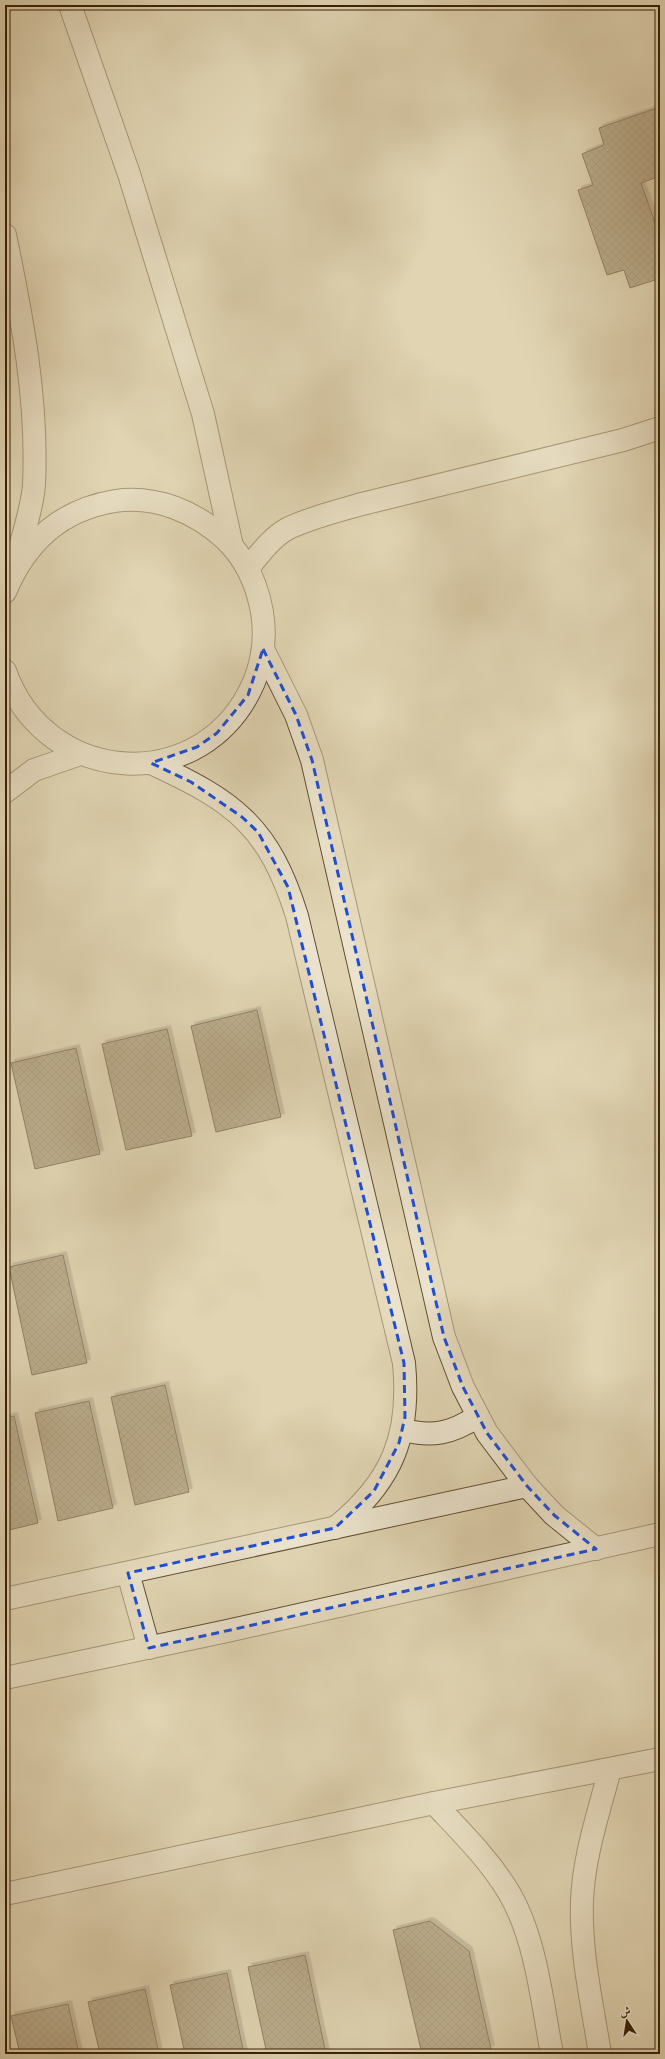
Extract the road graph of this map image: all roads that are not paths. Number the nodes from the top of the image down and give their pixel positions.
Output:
1 (70, 5) edge
2 (5, 235) edge
3 (660, 428) edge
4 (232, 546) junction
5 (248, 568) junction
6 (14, 570) junction
7 (5, 592) edge
8 (263, 649) junction
9 (5, 671) edge
10 (80, 754) junction
11 (151, 763) junction
12 (5, 792) edge
13 (478, 1416) junction
14 (402, 1430) junction
15 (527, 1486) junction
16 (335, 1528) junction
17 (660, 1534) edge
18 (596, 1549) junction
19 (128, 1573) junction
20 (5, 1599) edge
21 (149, 1648) junction
22 (5, 1678) edge
23 (660, 1760) edge
24 (610, 1769) junction
25 (434, 1803) junction
26 (5, 1894) edge
27 (552, 2054) edge
28 (600, 2054) edge

1 - 4 street
2 - 6 street
3 - 5 street
4 - 5 street
4 - 6 street
5 - 8 street
6 - 7 street
8 - 11 street
8 - 13 street
9 - 10 street
10 - 11 street
10 - 12 street
11 - 14 street
13 - 14 street
13 - 15 street
14 - 16 street
15 - 16 street
15 - 18 street
16 - 19 street
17 - 18 street
18 - 21 street
19 - 20 street
19 - 21 street
21 - 22 street
23 - 24 street
24 - 25 street
24 - 28 street
25 - 26 street
25 - 27 street

